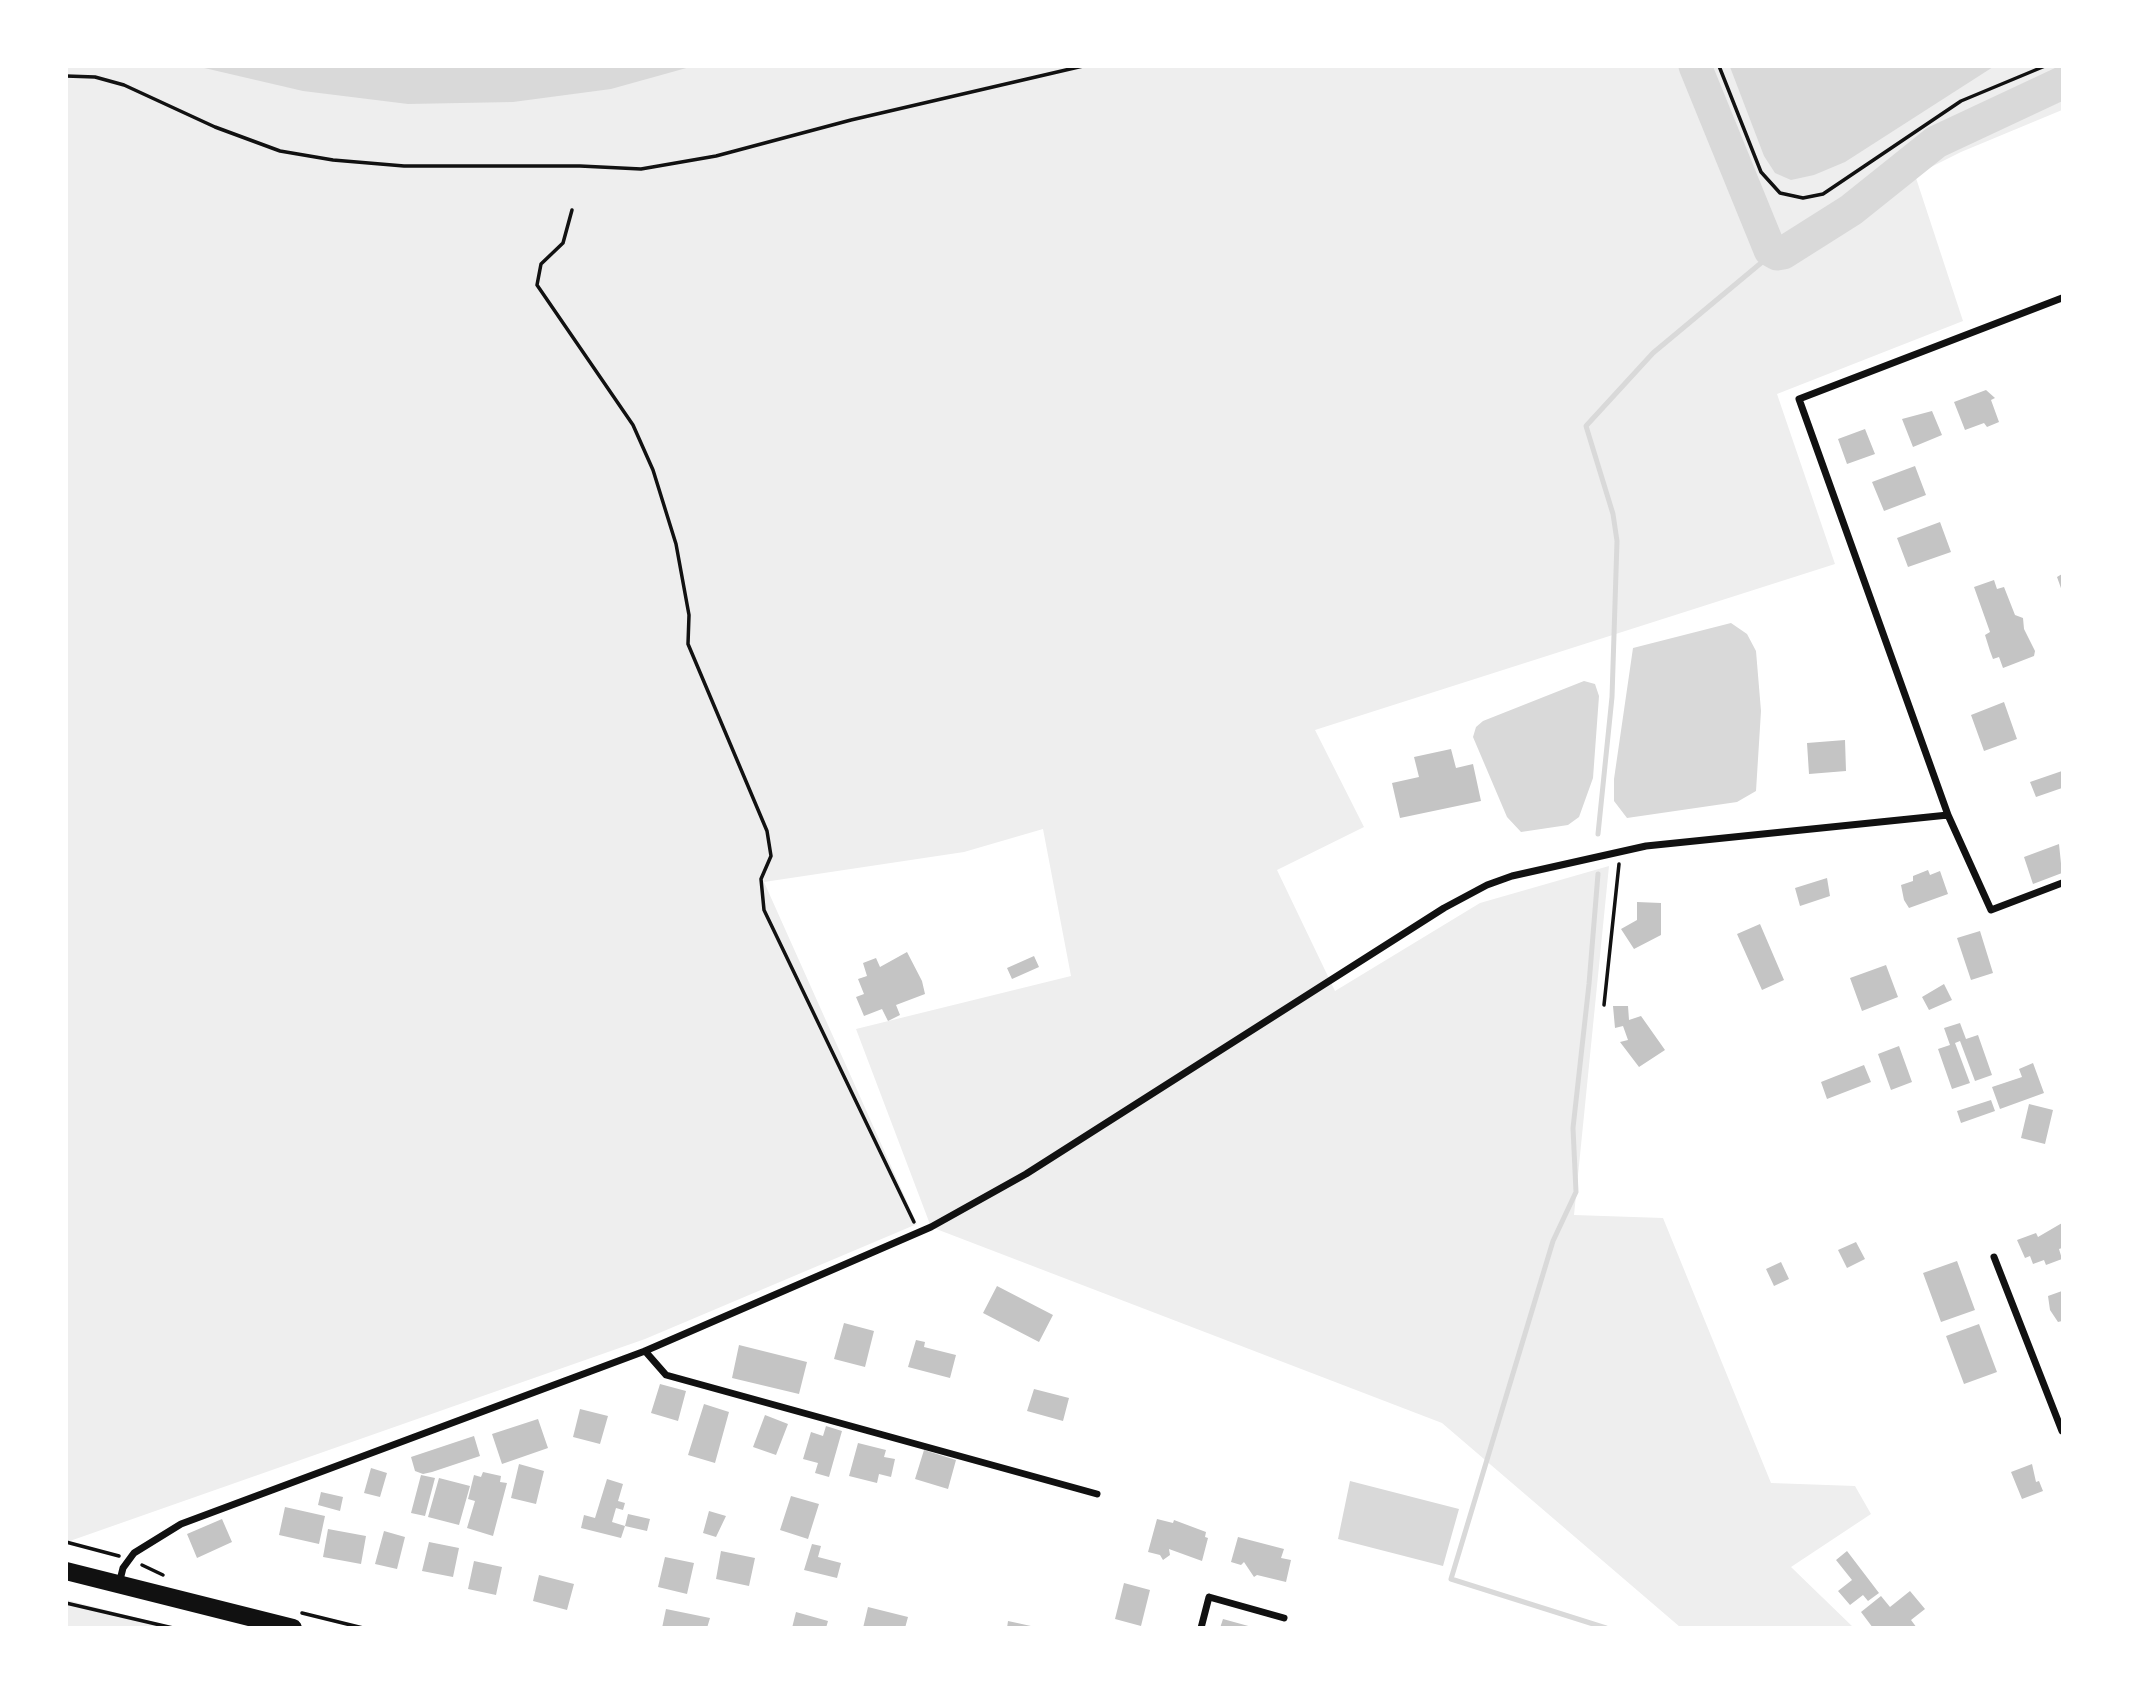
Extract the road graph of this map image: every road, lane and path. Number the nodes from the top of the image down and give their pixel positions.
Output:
1 (1083, 66) edge
2 (1719, 66) edge
3 (2045, 66) edge
4 (66, 76) edge
5 (572, 210) dead end
6 (2063, 298) edge
7 (1948, 815) junction
8 (1620, 852) junction
9 (2063, 883) edge
10 (1604, 1005) dead end
11 (918, 1232) junction
12 (1994, 1257) dead end
13 (645, 1352) junction
14 (2063, 1431) edge
15 (1097, 1494) dead end
16 (66, 1542) edge
17 (130, 1558) junction
18 (66, 1571) edge
19 (173, 1581) dead end
20 (119, 1584) junction
21 (66, 1603) edge
22 (1283, 1618) dead end
23 (294, 1619) edge
24 (173, 1628) edge
25 (363, 1628) edge
26 (1201, 1628) edge

1 - 4 path
2 - 3 path
5 - 11 path
6 - 7 street
7 - 8 street
7 - 9 street
8 - 10 path
8 - 11 street
11 - 13 street
12 - 14 street
13 - 15 street
13 - 17 street
16 - 17 path
17 - 19 path
17 - 20 street
18 - 20 highway
20 - 23 highway
21 - 24 path
22 - 26 street
23 - 25 path

